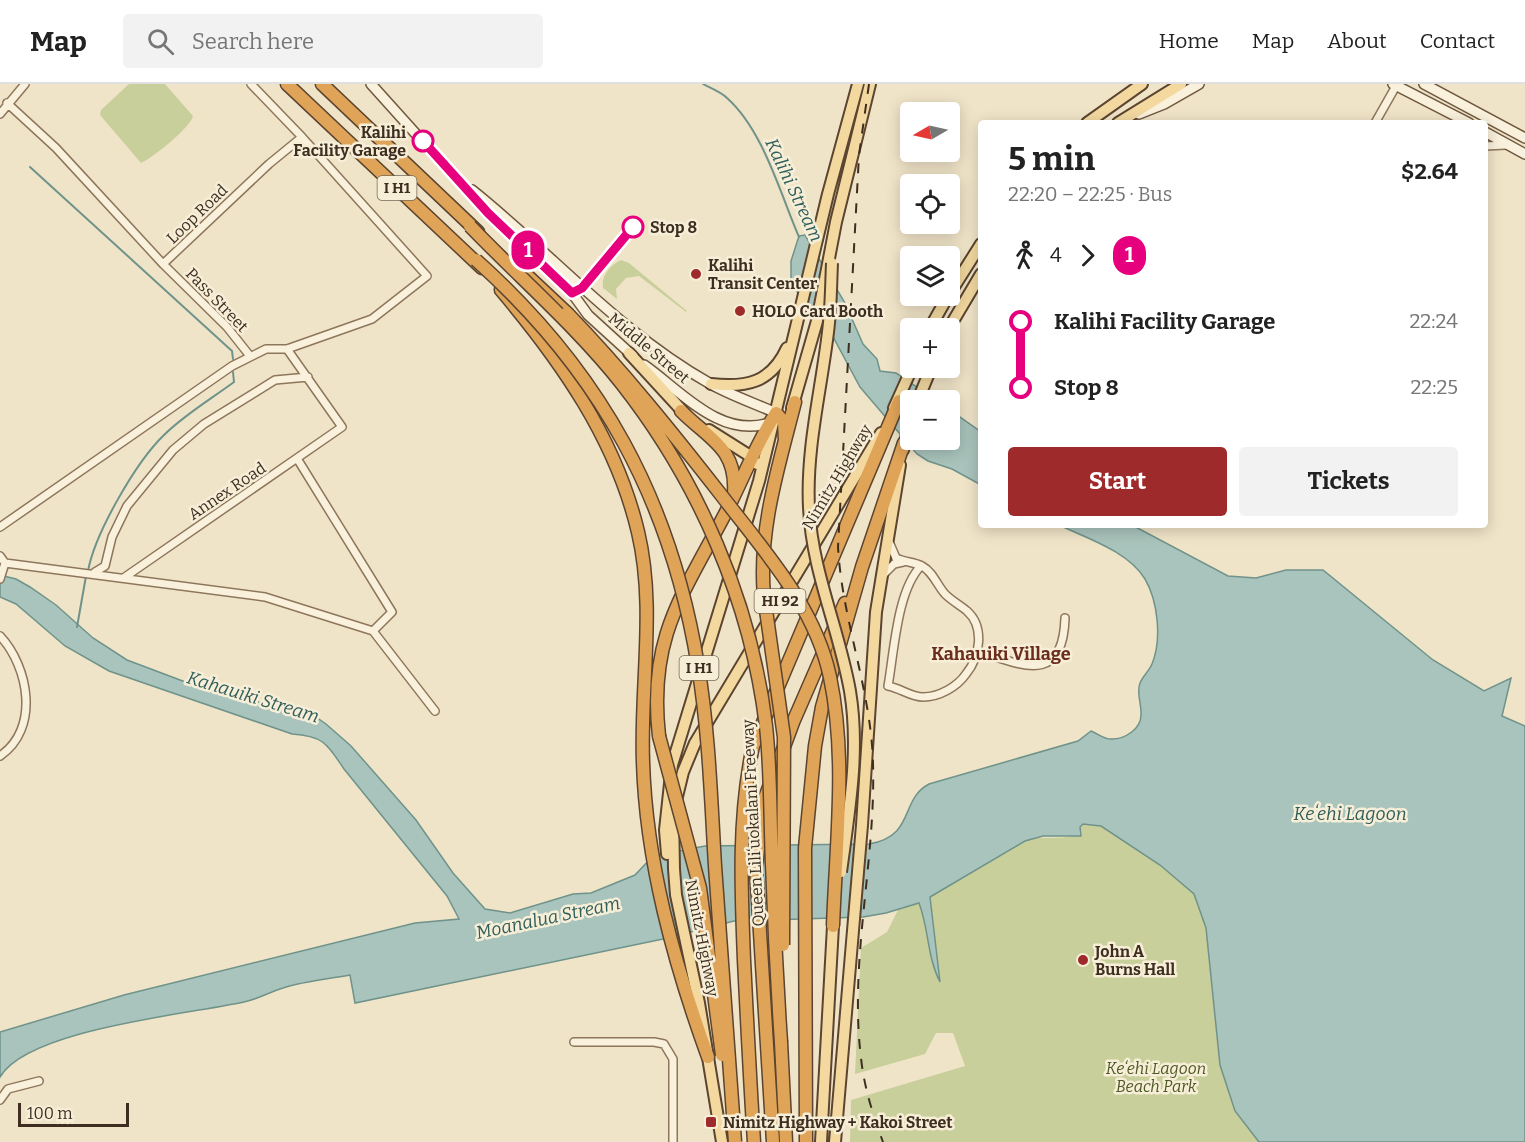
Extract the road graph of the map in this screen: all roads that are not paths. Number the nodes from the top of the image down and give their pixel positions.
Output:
1 (25, 84) edge
2 (251, 84) edge
3 (287, 84) edge
4 (322, 84) edge
5 (371, 84) edge
6 (858, 84) edge
7 (870, 84) edge
8 (1142, 84) edge
9 (1181, 84) edge
10 (1199, 84) edge
11 (1424, 84) edge
12 (1394, 85) edge
13 (7, 103) junction
14 (0, 114) edge
15 (1091, 120) edge
16 (1122, 120) edge
17 (1123, 120) edge
18 (1376, 120) edge
19 (1461, 120) edge
20 (1491, 120) junction
21 (1488, 126) edge
22 (1488, 133) edge
23 (302, 137) junction
24 (1525, 138) edge
25 (1488, 146) edge
26 (1510, 146) junction
27 (1525, 153) edge
28 (456, 177) junction
29 (470, 226) junction
30 (978, 249) edge
31 (476, 260) junction
32 (163, 264) junction
33 (829, 265) junction
34 (960, 277) edge
35 (978, 279) edge
36 (955, 318) edge
37 (795, 332) junction
38 (287, 349) junction
39 (629, 353) junction
40 (250, 356) junction
41 (308, 377) junction
42 (908, 378) edge
43 (711, 384) junction
44 (898, 401) joint
45 (795, 402) junction
46 (681, 411) junction
47 (776, 418) junction
48 (883, 433) junction
49 (785, 441) junction
50 (902, 450) edge
51 (903, 450) edge
52 (753, 459) junction
53 (298, 460) junction
54 (759, 481) junction
55 (734, 494) junction
56 (0, 527) edge
57 (889, 540) junction
58 (0, 556) edge
59 (903, 562) junction
60 (5, 563) junction
61 (921, 566) junction
62 (862, 567) junction
63 (92, 573) junction
64 (1, 575) edge
65 (125, 577) junction
66 (883, 577) junction
67 (1065, 618) dead end
68 (373, 631) junction
69 (0, 636) edge
70 (977, 651) junction
71 (435, 711) dead end
72 (0, 756) edge
73 (676, 895) junction
74 (833, 926) junction
75 (574, 1041) dead end
76 (781, 1042) junction
77 (708, 1057) junction
78 (39, 1081) dead end
79 (0, 1100) edge
80 (672, 1142) edge
81 (722, 1142) edge
82 (735, 1142) edge
83 (754, 1142) edge
84 (773, 1142) edge
85 (786, 1142) edge
86 (806, 1142) edge
87 (821, 1142) edge
88 (835, 1142) edge

1 - 13 street
2 - 23 street
3 - 31 highway, I H1
4 - 29 highway, Queen Liliʻuokalani Freeway / I H1
5 - 28 main road, Middle Street
6 - 37 main road
7 - 33 main road
8 - 15 main road
9 - 16 main road
10 - 17 main road
11 - 20 main road
12 - 18 street
12 - 19 main road
13 - 14 street
13 - 32 street, Loop Road
20 - 21 street
20 - 24 main road
22 - 26 main road
23 - 32 street, Loop Road
23 - 38 street
25 - 26 street
26 - 27 main road
28 - 39 main road, Middle Street
28 - 43 main road, Middle Street
29 - 74 highway, bridge
29 - 76 highway, Queen Liliʻuokalani Freeway / I H1, bridge
30 - 34 main road
31 - 77 highway, bridge
31 - 82 highway, I H1, bridge
32 - 40 street, Pass Street
33 - 45 main road
33 - 74 main road, bridge
35 - 36 main road
37 - 43 main road
37 - 47 main road
38 - 40 street
38 - 41 street
39 - 46 main road
39 - 47 main road, Middle Street
40 - 56 street
41 - 53 street, Annex Road
41 - 63 street
42 - 44 main road
43 - 47 main road, Middle Street
44 - 48 highway
45 - 47 main road
45 - 49 highway
46 - 52 main road
46 - 55 highway
47 - 49 highway
47 - 52 highway
47 - 54 main road
48 - 73 main road, Nimitz Highway / HI 92, bridge
48 - 83 highway
49 - 76 highway, bridge
50 - 62 highway
51 - 57 main road
52 - 54 main road
52 - 55 highway
53 - 65 street, Annex Road
53 - 68 street
54 - 73 main road, bridge
55 - 82 highway, bridge
57 - 59 street
57 - 66 main road
58 - 60 street
59 - 61 street
59 - 66 street
60 - 63 street
60 - 64 street
61 - 70 street
61 - 70 street
62 - 84 highway, bridge
62 - 86 highway, bridge
63 - 65 street
65 - 68 street
66 - 88 main road
67 - 70 street
68 - 71 street
69 - 72 street
73 - 77 main road, Nimitz Highway / HI 92
74 - 87 main road
75 - 80 street
76 - 85 highway, Queen Liliʻuokalani Freeway / I H1
77 - 81 main road, Nimitz Highway / HI 92
78 - 79 street

